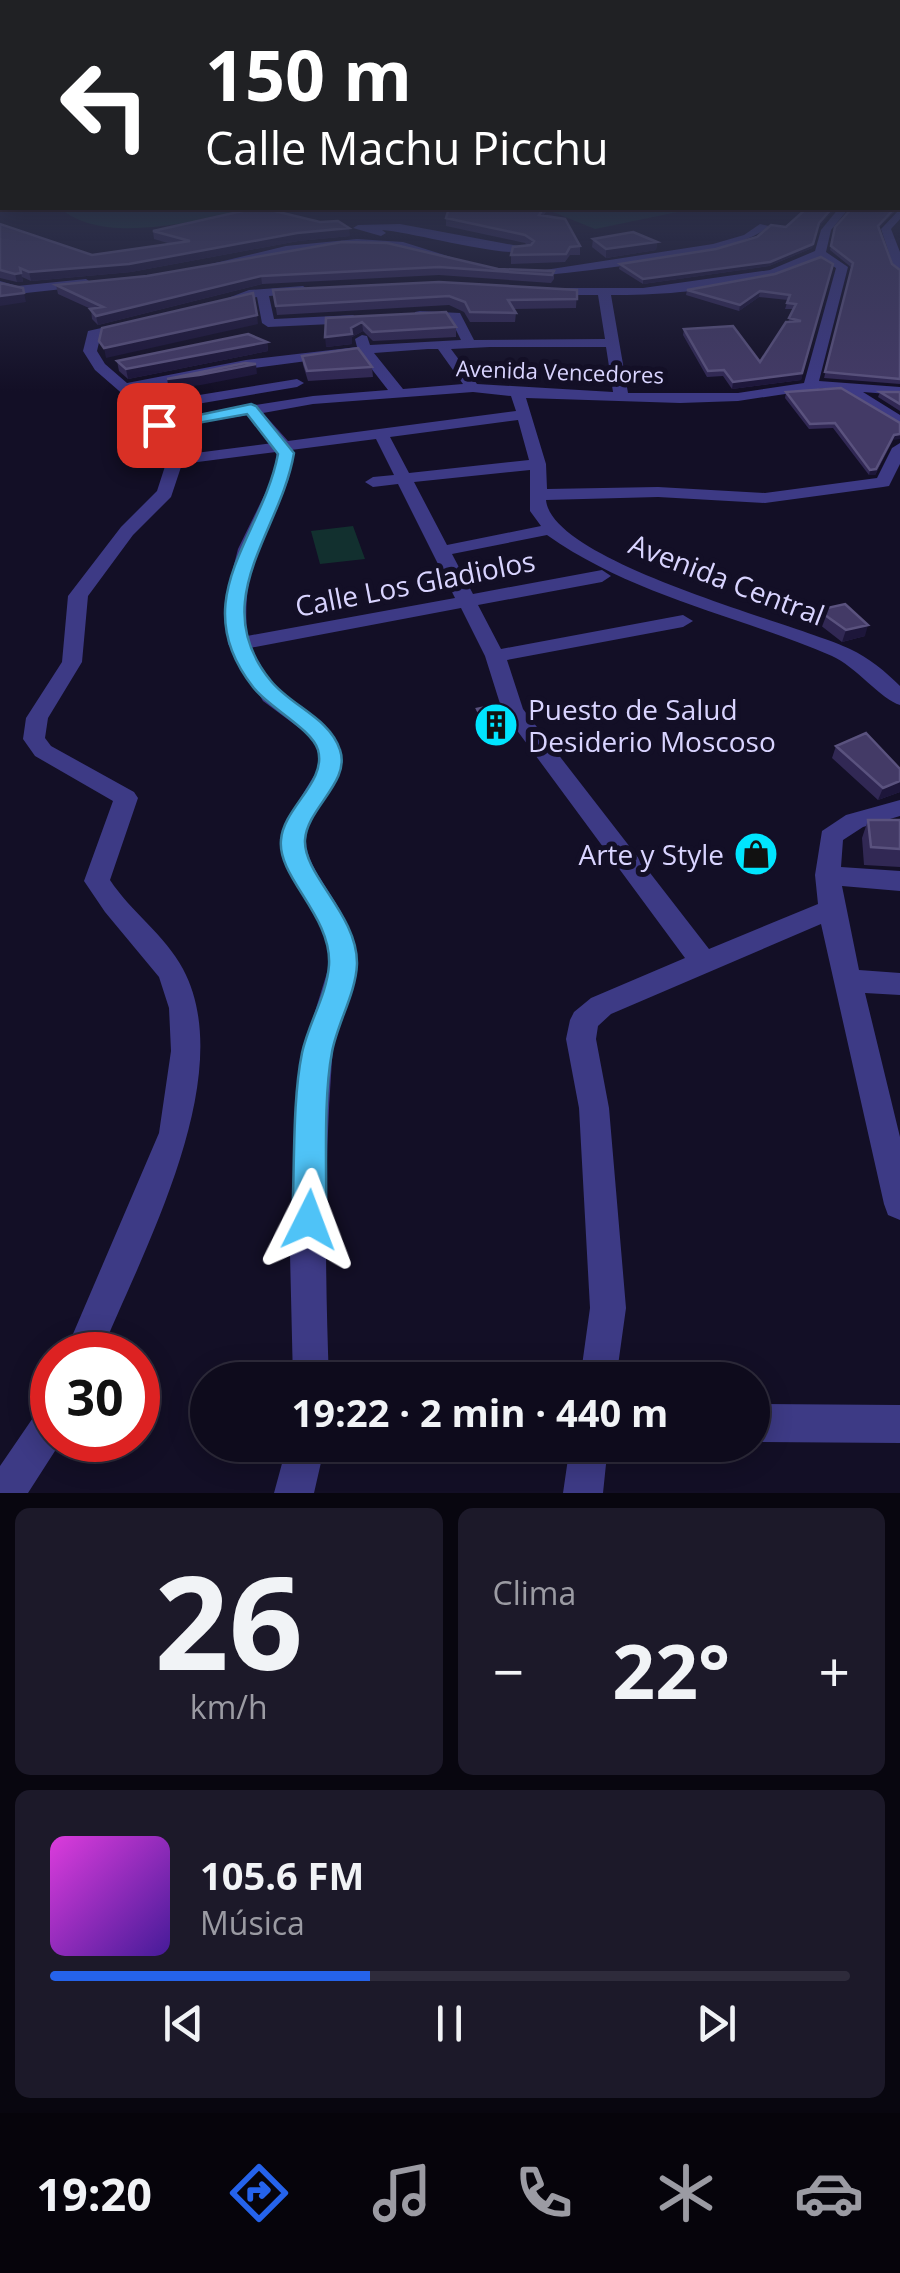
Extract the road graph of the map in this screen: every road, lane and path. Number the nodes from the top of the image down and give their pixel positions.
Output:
1 (264, 252) edge
2 (427, 252) edge
3 (681, 252) edge
4 (820, 253) joint
5 (474, 266) edge
6 (508, 271) edge
7 (181, 272) edge
8 (526, 274) junction
9 (104, 281) edge
10 (0, 285) edge
11 (326, 288) edge
12 (542, 290) edge
13 (648, 291) junction
14 (262, 292) junction
15 (604, 294) junction
16 (216, 304) edge
17 (191, 310) edge
18 (407, 316) edge
19 (374, 318) edge
20 (356, 319) junction
21 (128, 321) junction
22 (288, 322) junction
23 (144, 336) edge
24 (250, 336) edge
25 (469, 342) junction
26 (612, 343) junction
27 (441, 344) junction
28 (263, 347) edge
29 (364, 350) junction
30 (276, 358) junction
31 (180, 362) edge
32 (193, 372) junction
33 (298, 384) junction
34 (841, 384) junction
35 (811, 385) junction
36 (125, 388) junction
37 (473, 388) junction
38 (900, 391) edge
39 (517, 392) junction
40 (399, 394) junction
41 (621, 397) junction
42 (313, 400) junction
43 (251, 409) junction
44 (524, 415) junction
45 (153, 416) junction
46 (900, 421) edge
47 (380, 432) junction
48 (282, 443) junction
49 (900, 448) edge
50 (175, 460) junction
51 (538, 464) junction
52 (406, 478) junction
53 (374, 482) dead end
54 (883, 482) junction
55 (540, 494) junction
56 (900, 496) edge
57 (552, 530) junction
58 (442, 551) junction
59 (602, 576) dead end
60 (466, 600) junction
61 (684, 620) dead end
62 (238, 644) junction
63 (495, 656) junction
64 (891, 676) edge
65 (900, 698) edge
66 (900, 808) edge
67 (828, 875) junction
68 (900, 881) edge
69 (831, 909) junction
70 (705, 964) junction
71 (846, 980) junction
72 (900, 984) edge
73 (900, 1204) edge
74 (92, 1332) edge
75 (310, 1362) edge
76 (600, 1362) edge
77 (770, 1422) edge
78 (900, 1424) edge
79 (30, 1456) edge
80 (302, 1462) edge
81 (587, 1462) edge
82 (6, 1493) edge
83 (294, 1493) edge
84 (583, 1493) edge

1 - 7 street
2 - 5 street
3 - 8 street
4 - 13 street
4 - 35 street
6 - 8 street
8 - 13 street
9 - 10 street
11 - 14 street
12 - 15 street
13 - 15 street
14 - 16 street
14 - 22 street
15 - 26 street
17 - 21 street
18 - 25 street
19 - 20 street
20 - 22 street
20 - 29 street
21 - 23 street
21 - 36 street
22 - 24 street
25 - 26 street
25 - 27 street
26 - 41 street
27 - 29 street
27 - 37 street
28 - 30 street
29 - 30 street
29 - 40 street
30 - 32 street
30 - 33 street
31 - 32 street
32 - 36 street
33 - 42 street
33 - 45 street
34 - 35 street, Avenida Vencedores
34 - 38 street, Avenida Vencedores
34 - 46 street
35 - 41 street, Avenida Vencedores
36 - 45 street
37 - 39 street, Avenida Vencedores
37 - 40 street, Avenida Vencedores
39 - 41 street, Avenida Vencedores
39 - 44 street
40 - 42 street, Avenida Vencedores
42 - 43 street, Avenida Vencedores
43 - 45 street, Avenida Vencedores
43 - 48 street
44 - 47 street
44 - 51 street
45 - 50 street
47 - 48 street
47 - 52 street
48 - 50 street
48 - 62 street
49 - 54 street
50 - 74 street
51 - 52 street
51 - 55 street
52 - 53 street
52 - 58 street
54 - 55 street
54 - 56 street
55 - 57 street
57 - 58 street
57 - 64 street, Avenida Central
58 - 60 street
59 - 60 street, Calle Los Gladiolos
60 - 62 street, Calle Los Gladiolos
60 - 63 street
61 - 63 street
62 - 75 street
63 - 70 street
64 - 65 street, Avenida Central
66 - 67 street
67 - 68 street
67 - 69 street
69 - 70 street
69 - 71 street
70 - 76 street
71 - 72 street
71 - 73 street
77 - 78 street
79 - 82 street
80 - 83 street
81 - 84 street

